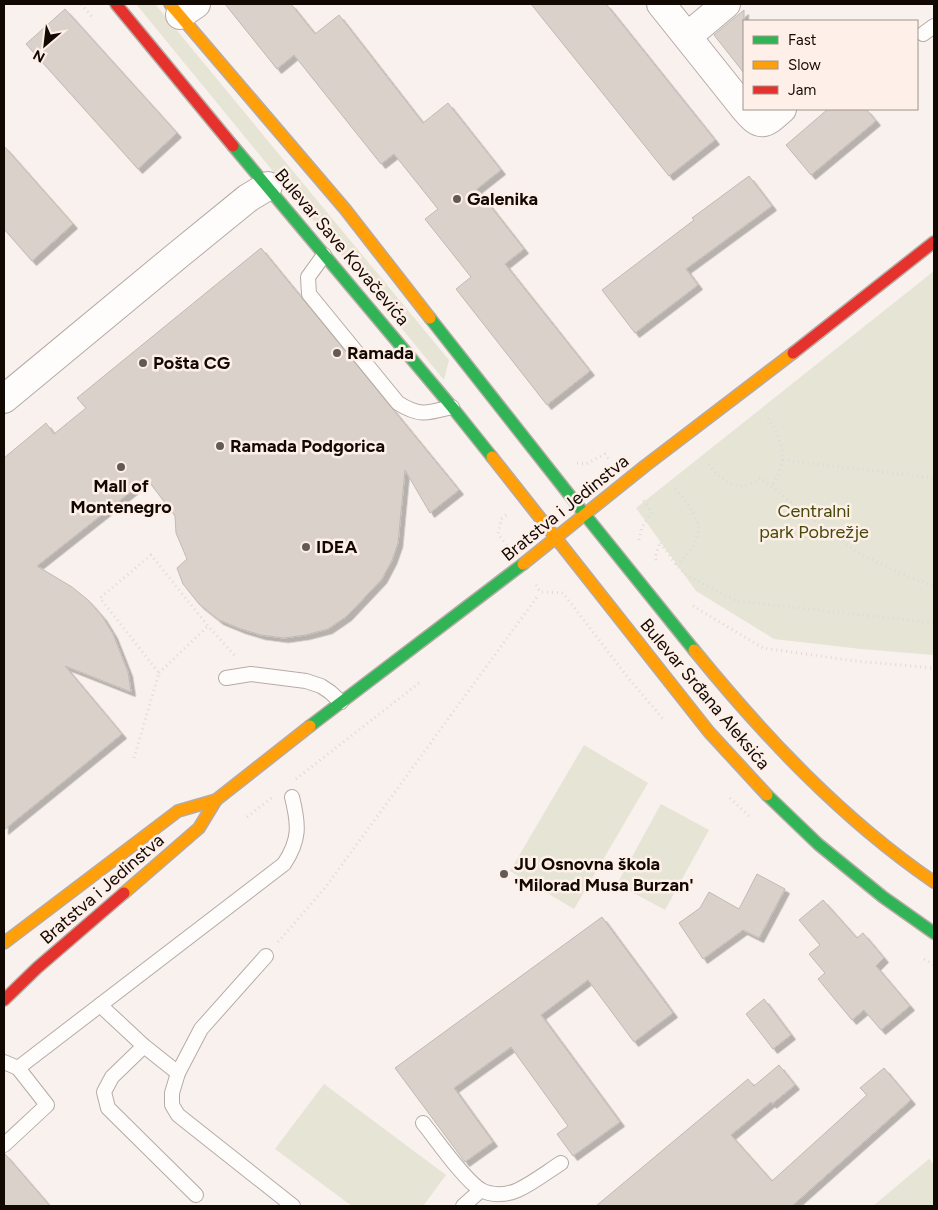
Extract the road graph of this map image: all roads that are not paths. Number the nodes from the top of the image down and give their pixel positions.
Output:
1 (116, 4) edge
2 (661, 4) edge
3 (726, 4) edge
4 (182, 7) edge
5 (688, 36) junction
6 (743, 107) edge
7 (746, 110) edge
8 (781, 110) edge
9 (268, 186) junction
10 (934, 242) edge
11 (324, 254) junction
12 (4, 399) edge
13 (452, 407) junction
14 (586, 516) junction
15 (557, 538) junction
16 (226, 678) dead end
17 (341, 702) junction
18 (292, 797) dead end
19 (216, 800) junction
20 (934, 882) edge
21 (934, 933) edge
22 (4, 943) edge
23 (266, 956) road end
24 (4, 1000) edge
25 (100, 1005) junction
26 (144, 1046) junction
27 (4, 1062) edge
28 (18, 1068) junction
29 (178, 1073) junction
30 (422, 1123) dead end
31 (4, 1145) edge
32 (561, 1163) dead end
33 (481, 1190) junction
34 (196, 1195) dead end
35 (293, 1206) edge
36 (463, 1206) edge

1 - 9 main road, Bulevar Save Kovačevića
2 - 5 street
3 - 5 street
4 - 14 main road, Bulevar Save Kovačevića
5 - 6 street
7 - 8 street
9 - 11 main road, Bulevar Save Kovačevića
9 - 12 street
10 - 14 main road, Bratstva i Jedinstva
11 - 13 main road, Bulevar Save Kovačevića
11 - 13 lane
13 - 15 main road, Bulevar Save Kovačevića
14 - 15 main road, Bratstva i Jedinstva
14 - 20 main road, Bulevar Srđana Aleksića
15 - 17 main road, Bratstva i Jedinstva
15 - 21 main road, Bulevar Srđana Aleksića
16 - 17 lane
17 - 19 main road, Bratstva i Jedinstva
18 - 25 lane
19 - 22 main road, Bratstva i Jedinstva
19 - 24 main road, Bratstva i Jedinstva
23 - 29 lane
25 - 26 lane
25 - 28 lane
26 - 29 lane
26 - 34 lane
27 - 28 lane
28 - 31 lane
29 - 35 lane
30 - 33 lane
32 - 33 lane
33 - 36 lane

